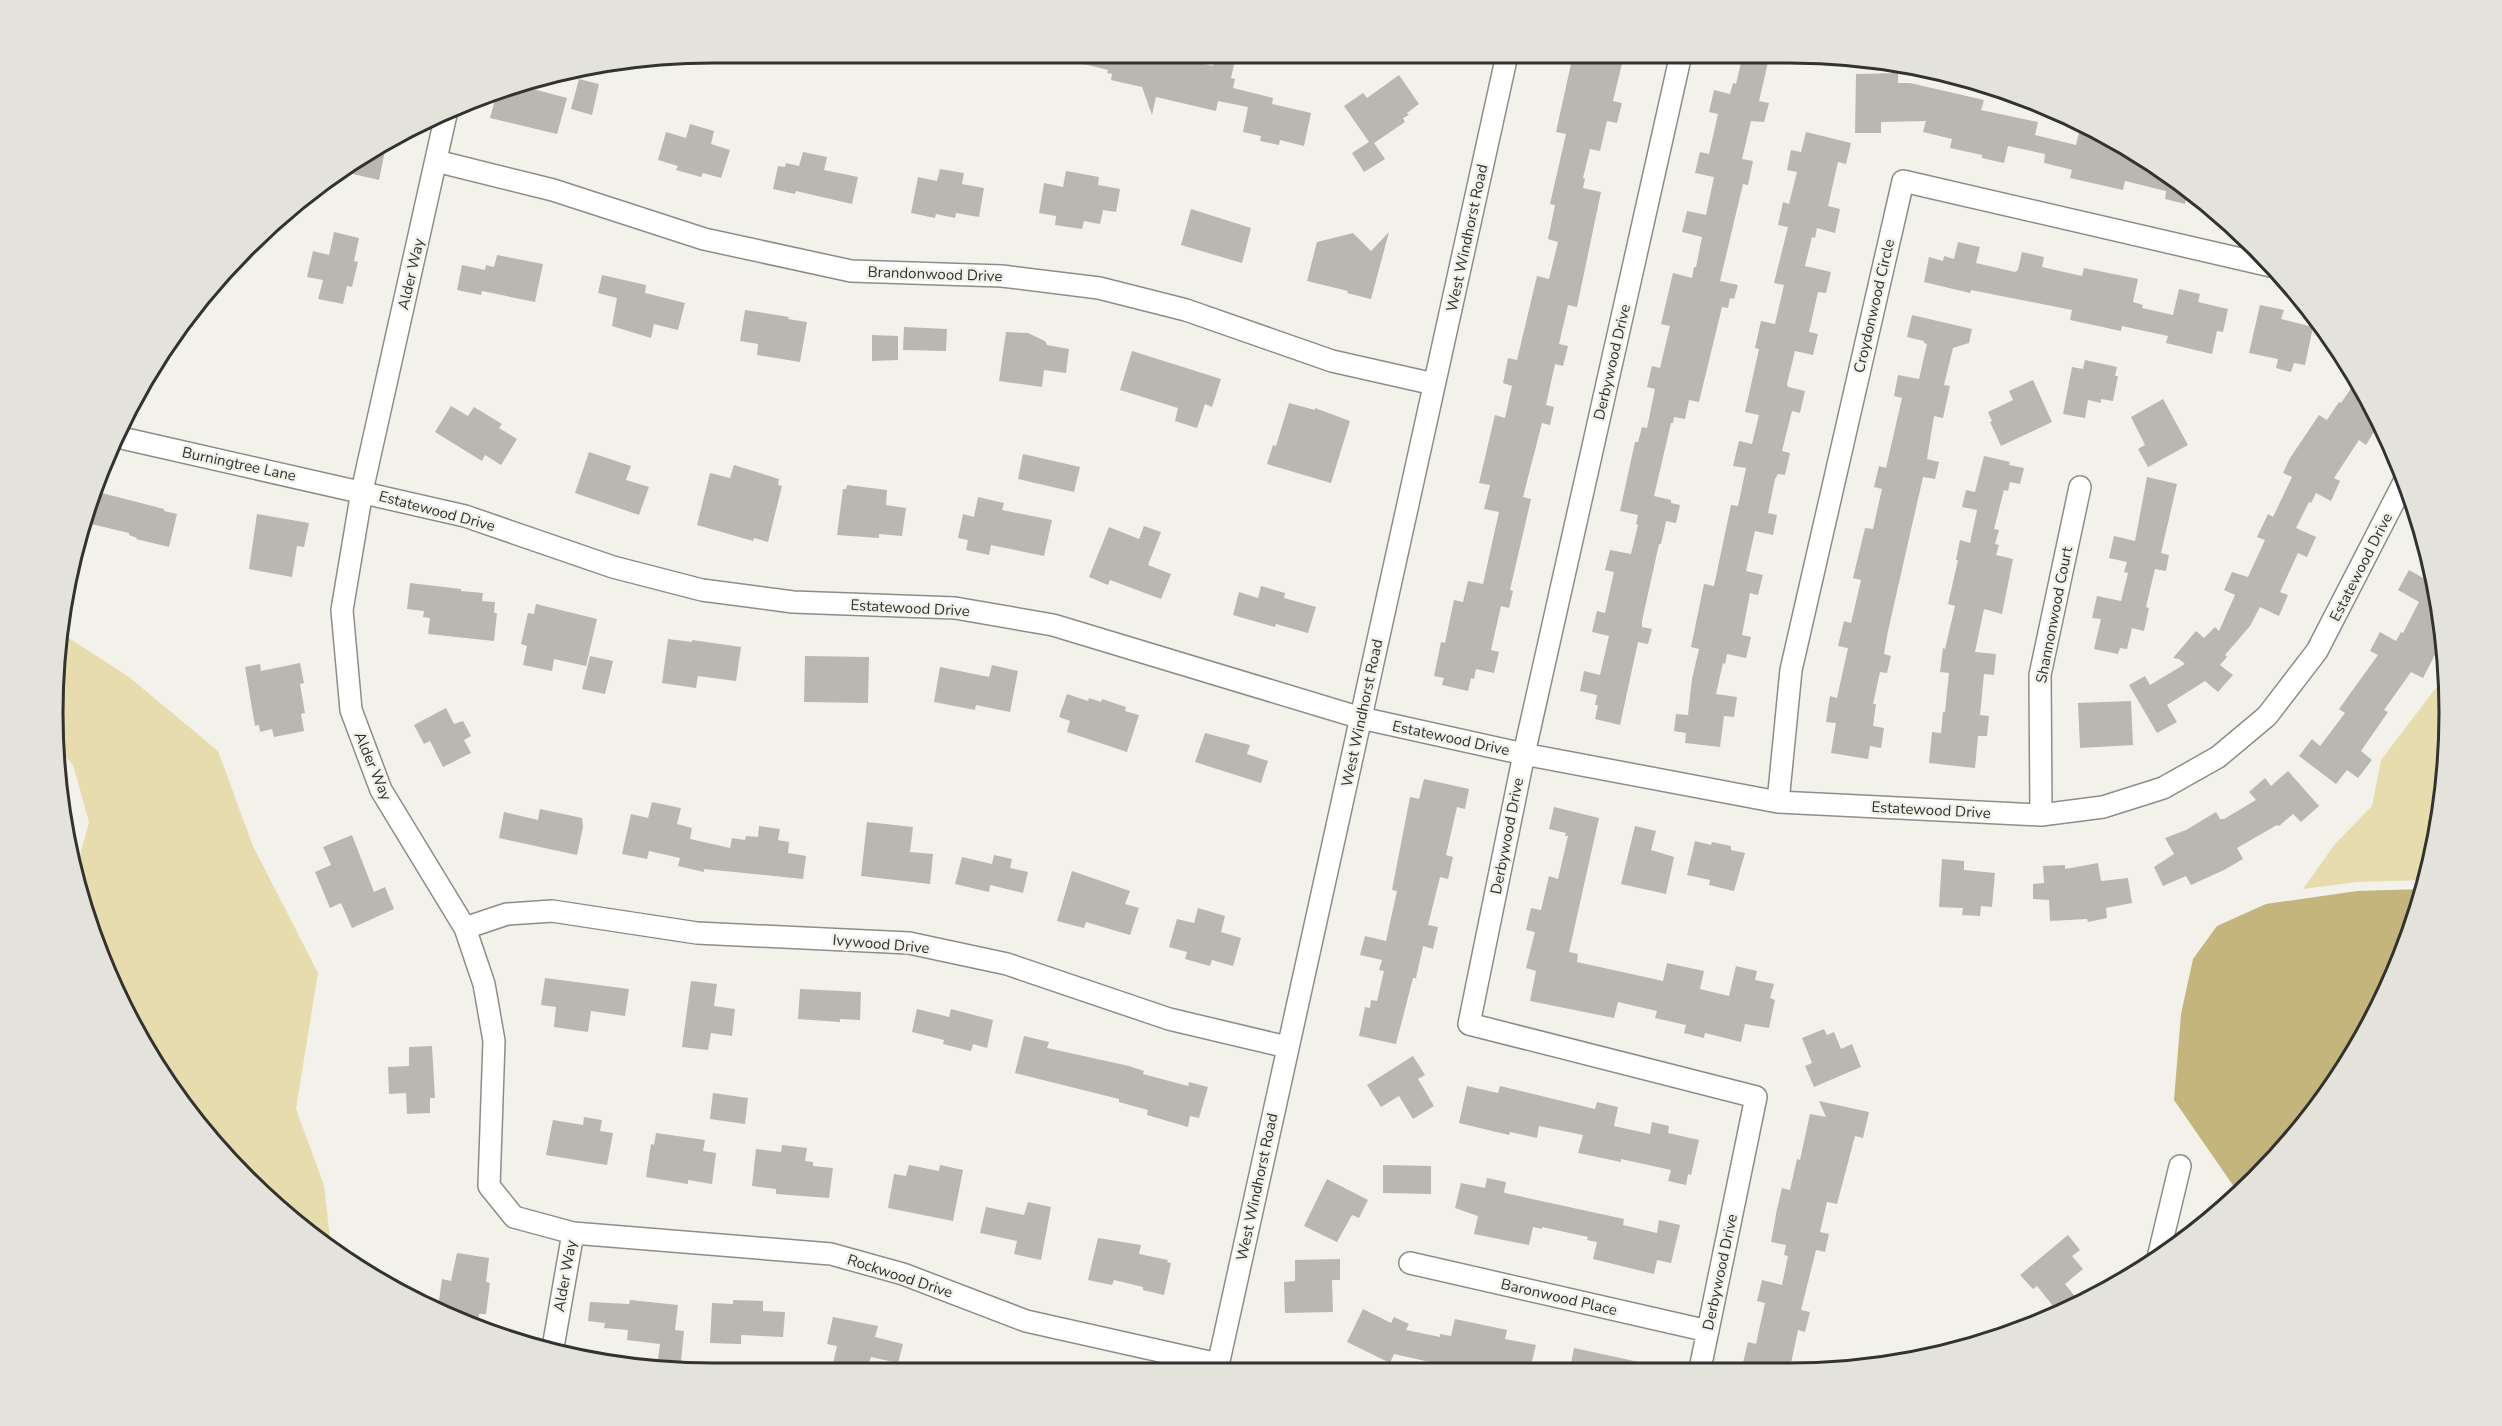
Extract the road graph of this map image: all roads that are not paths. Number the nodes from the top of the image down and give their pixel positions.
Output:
1 (1505, 63) edge
2 (1679, 63) edge
3 (445, 121) edge
4 (436, 161) junction
5 (2258, 263) edge
6 (1434, 384) junction
7 (124, 438) edge
8 (2080, 488) dead end
9 (2400, 490) edge
10 (363, 491) junction
11 (1361, 718) junction
12 (1524, 754) junction
13 (1778, 802) junction
14 (2041, 816) junction
15 (465, 928) junction
16 (1287, 1047) junction
17 (2180, 1166) dead end
18 (573, 1233) junction
19 (2161, 1245) edge
20 (1410, 1263) dead end
21 (1708, 1331) junction
22 (554, 1343) edge
23 (1201, 1363) edge
24 (1219, 1363) edge
25 (1701, 1363) edge

1 - 6 street, West Windhorst Road
2 - 12 street, Derbywood Drive
3 - 4 street, Alder Way
4 - 6 street, Brandonwood Drive
4 - 10 street, Alder Way
5 - 13 street, Croydonwood Circle
6 - 11 street, West Windhorst Road
7 - 10 street, Burningtree Lane
8 - 14 street, Shannonwood Court
9 - 14 street, Estatewood Drive
10 - 11 street, Estatewood Drive
10 - 15 street, Alder Way
11 - 12 street, Estatewood Drive
11 - 16 street, West Windhorst Road
12 - 13 street, Estatewood Drive
12 - 21 street, Derbywood Drive
13 - 14 street, Estatewood Drive
15 - 16 street, Ivywood Drive
15 - 18 street, Alder Way
16 - 24 street, West Windhorst Road
17 - 19 street
18 - 22 street, Alder Way
18 - 23 street, Rockwood Drive
20 - 21 street, Baronwood Place
21 - 25 street, Derbywood Drive

